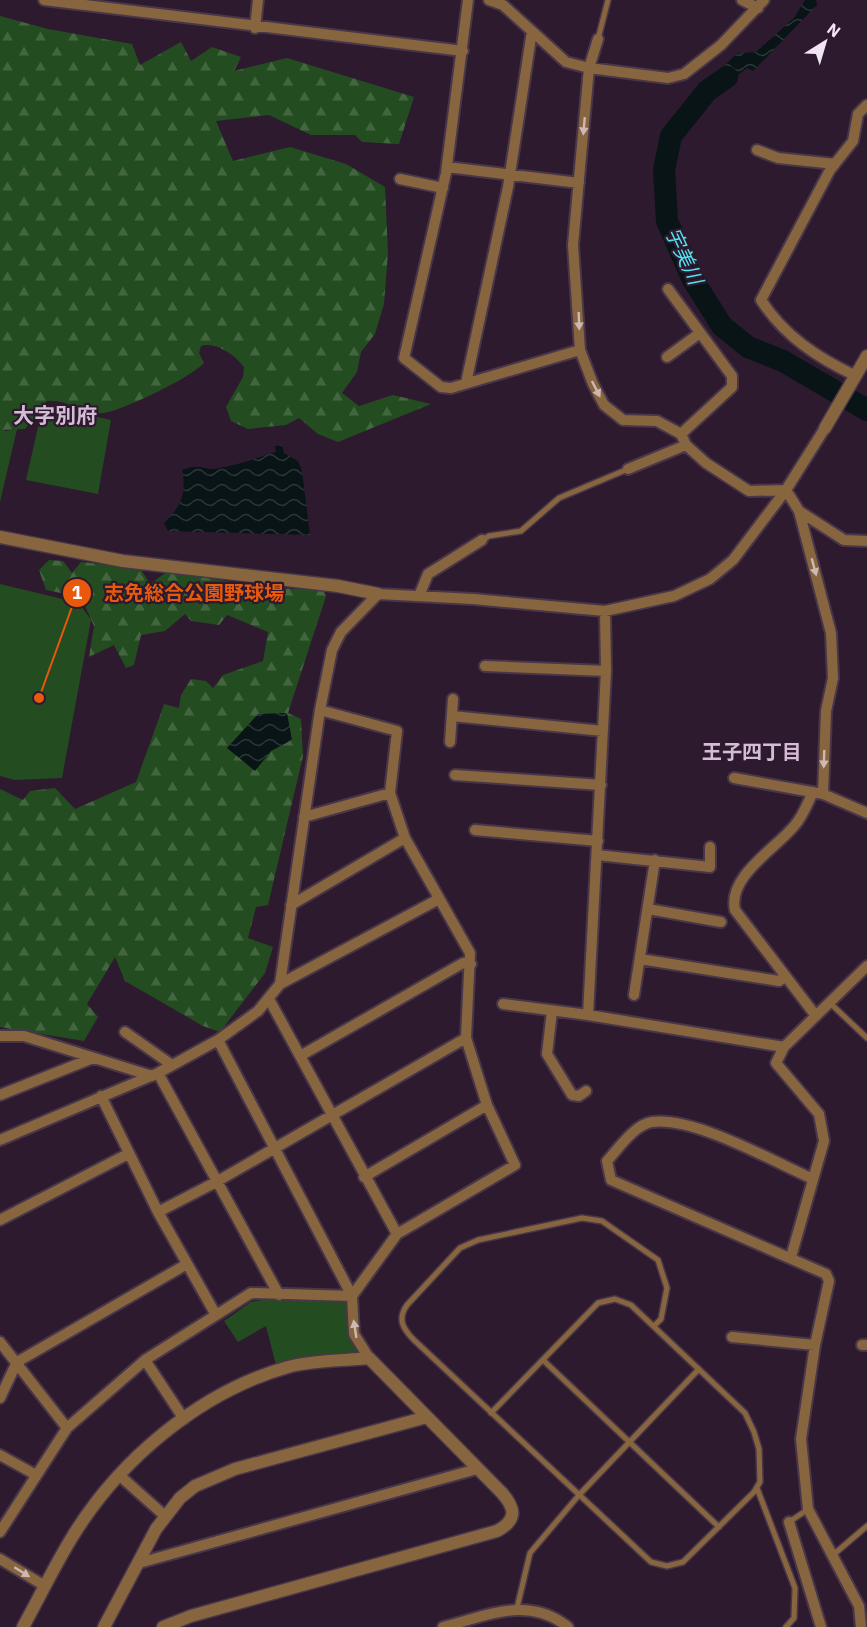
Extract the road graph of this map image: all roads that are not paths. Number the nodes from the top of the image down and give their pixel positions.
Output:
1 (44, 0) edge
2 (258, 0) edge
3 (468, 0) edge
4 (489, 0) edge
5 (608, 0) edge
6 (742, 0) edge
7 (78, 2) edge
8 (761, 4) edge
9 (255, 28) junction
10 (532, 31) junction
11 (598, 39) joint
12 (463, 51) junction
13 (590, 68) junction
14 (867, 105) edge
15 (757, 150) dead end
16 (835, 164) junction
17 (447, 167) junction
18 (510, 175) junction
19 (400, 179) dead end
20 (579, 183) junction
21 (443, 188) junction
22 (668, 289) dead end
23 (700, 333) junction
24 (580, 350) junction
25 (867, 356) edge
26 (667, 357) dead end
27 (853, 381) junction
28 (466, 383) junction
29 (825, 428) joint
30 (681, 434) junction
31 (686, 445) junction
32 (628, 470) joint
33 (786, 490) junction
34 (798, 511) junction
35 (0, 537) edge
36 (482, 540) joint
37 (867, 541) edge
38 (378, 594) junction
39 (419, 596) junction
40 (605, 611) junction
41 (485, 666) dead end
42 (606, 671) junction
43 (453, 699) dead end
44 (320, 710) junction
45 (452, 716) junction
46 (603, 731) junction
47 (450, 742) dead end
48 (455, 775) dead end
49 (734, 778) dead end
50 (600, 785) junction
51 (390, 793) junction
52 (818, 793) junction
53 (867, 813) edge
54 (304, 817) junction
55 (475, 830) dead end
56 (405, 838) junction
57 (598, 841) junction
58 (710, 847) dead end
59 (597, 855) junction
60 (655, 860) junction
61 (439, 899) junction
62 (291, 904) junction
63 (648, 909) junction
64 (722, 922) dead end
65 (640, 959) junction
66 (471, 964) junction
67 (867, 966) edge
68 (784, 977) junction
69 (280, 984) junction
70 (634, 995) dead end
71 (269, 999) junction
72 (830, 1003) junction
73 (503, 1004) dead end
74 (552, 1011) junction
75 (588, 1015) junction
76 (816, 1016) junction
77 (125, 1032) dead end
78 (0, 1036) edge
79 (466, 1038) junction
80 (867, 1038) edge
81 (218, 1040) junction
82 (784, 1047) junction
83 (300, 1056) junction
84 (93, 1058) junction
85 (172, 1065) junction
86 (155, 1074) junction
87 (586, 1090) dead end
88 (0, 1095) edge
89 (100, 1096) junction
90 (487, 1105) junction
91 (332, 1116) junction
92 (0, 1140) edge
93 (274, 1149) junction
94 (128, 1154) junction
95 (364, 1177) junction
96 (813, 1179) junction
97 (216, 1182) junction
98 (158, 1212) junction
99 (0, 1220) edge
100 (397, 1234) junction
101 (791, 1257) junction
102 (187, 1264) junction
103 (279, 1294) junction
104 (352, 1296) junction
105 (216, 1315) junction
106 (654, 1326) junction
107 (732, 1337) dead end
108 (0, 1341) edge
109 (815, 1345) junction
110 (369, 1358) junction
111 (145, 1360) junction
112 (543, 1360) junction
113 (17, 1362) junction
114 (699, 1369) junction
115 (0, 1398) edge
116 (491, 1413) junction
117 (427, 1416) junction
118 (184, 1419) junction
119 (67, 1428) junction
120 (629, 1442) junction
121 (0, 1455) edge
122 (477, 1469) junction
123 (36, 1475) junction
124 (119, 1475) junction
125 (757, 1488) junction
126 (579, 1495) junction
127 (808, 1509) junction
128 (165, 1516) junction
129 (789, 1522) joint
130 (867, 1526) edge
131 (719, 1527) junction
132 (0, 1532) edge
133 (833, 1555) junction
134 (0, 1559) edge
135 (139, 1563) junction
136 (45, 1586) junction
137 (863, 1604) edge
138 (516, 1608) junction
139 (23, 1627) edge
140 (104, 1627) edge
141 (163, 1627) edge
142 (443, 1627) edge
143 (568, 1627) edge
144 (786, 1627) edge
145 (821, 1627) edge
146 (861, 1627) edge

1 - 7 street
2 - 9 street
3 - 12 street
4 - 10 street
5 - 11 lane
6 - 8 street
7 - 9 street
8 - 13 street
9 - 12 street
10 - 13 street
10 - 18 street
11 - 13 street
12 - 17 street
13 -> 20 street
14 - 16 street
15 - 16 street
16 - 27 street
17 - 18 street
17 - 21 street
18 - 20 street
18 - 28 street
19 - 21 street
20 -> 24 street
21 - 28 street
22 - 23 street
23 - 26 street
23 - 30 street
24 - 28 street
24 -> 30 street
25 - 27 street
27 - 29 street
29 - 33 street
30 - 31 street
31 - 32 street
31 - 33 street
32 - 36 lane
33 - 34 street
33 - 40 street
34 - 37 street
34 -> 52 street
35 - 38 street
36 - 39 street
38 - 39 street
38 - 44 street
39 - 40 street
40 - 42 street
41 - 42 street
42 - 46 street
43 - 45 street
44 - 51 street
44 - 54 street
45 - 46 street
45 - 47 street
46 - 50 street
48 - 50 street
49 - 52 street
50 - 57 street
51 - 54 street
51 - 56 street
52 - 53 street
52 - 68 street
54 - 62 street
55 - 57 street
56 - 61 street
56 - 62 street
57 - 59 street
58 - 60 street
59 - 60 street
59 - 75 street
60 - 63 street
61 - 66 street
61 - 69 street
62 - 69 street
63 - 64 street
63 - 65 street
65 - 68 street
65 - 70 street
66 - 79 street
66 - 83 street
67 - 72 street
68 - 76 street
69 - 71 street
71 - 81 street
71 - 83 street
72 - 76 street
72 - 80 lane
73 - 74 street
74 - 75 street
74 - 87 street
75 - 82 street
76 - 82 street
77 - 85 street
78 - 84 street
79 - 90 street
79 - 91 street
81 - 85 street
81 - 93 street
82 - 96 street
83 - 91 street
84 - 86 street
84 - 88 street
85 - 86 street
86 - 89 street
86 - 97 street
89 - 92 street
89 - 94 street
90 - 95 street
90 - 100 street
91 - 93 street
91 - 95 street
93 - 97 street
93 - 104 street
94 - 98 street
94 - 99 street
95 - 100 street
96 - 101 street
96 - 101 street
97 - 98 street
97 - 103 street
98 - 102 street
100 - 104 street
101 - 109 street
102 - 105 street
102 - 113 street
103 - 104 street
103 - 105 street
110 -> 104 street
105 - 111 street
106 - 112 lane
106 - 114 lane
106 - 116 lane
107 - 109 street
108 - 113 street
109 - 127 street
110 - 117 street
110 - 118 street
111 - 118 street
111 - 119 street
112 - 116 lane
112 - 120 lane
113 - 115 street
113 - 119 street
114 - 120 lane
114 - 125 lane
116 - 126 lane
117 - 122 street
117 - 128 street
118 - 124 street
119 - 123 street
120 - 126 lane
120 - 131 lane
121 - 123 street
122 - 135 street
122 - 141 street
123 - 132 street
124 - 128 street
124 - 136 street
125 - 131 lane
125 - 144 lane
126 - 131 lane
126 - 138 lane
127 - 129 lane
127 - 133 street
128 - 135 street
129 - 145 street
130 - 133 lane
133 - 137 street
134 -> 136 street
135 - 140 street
136 - 139 street
137 - 146 street
138 - 142 street
138 - 143 street

